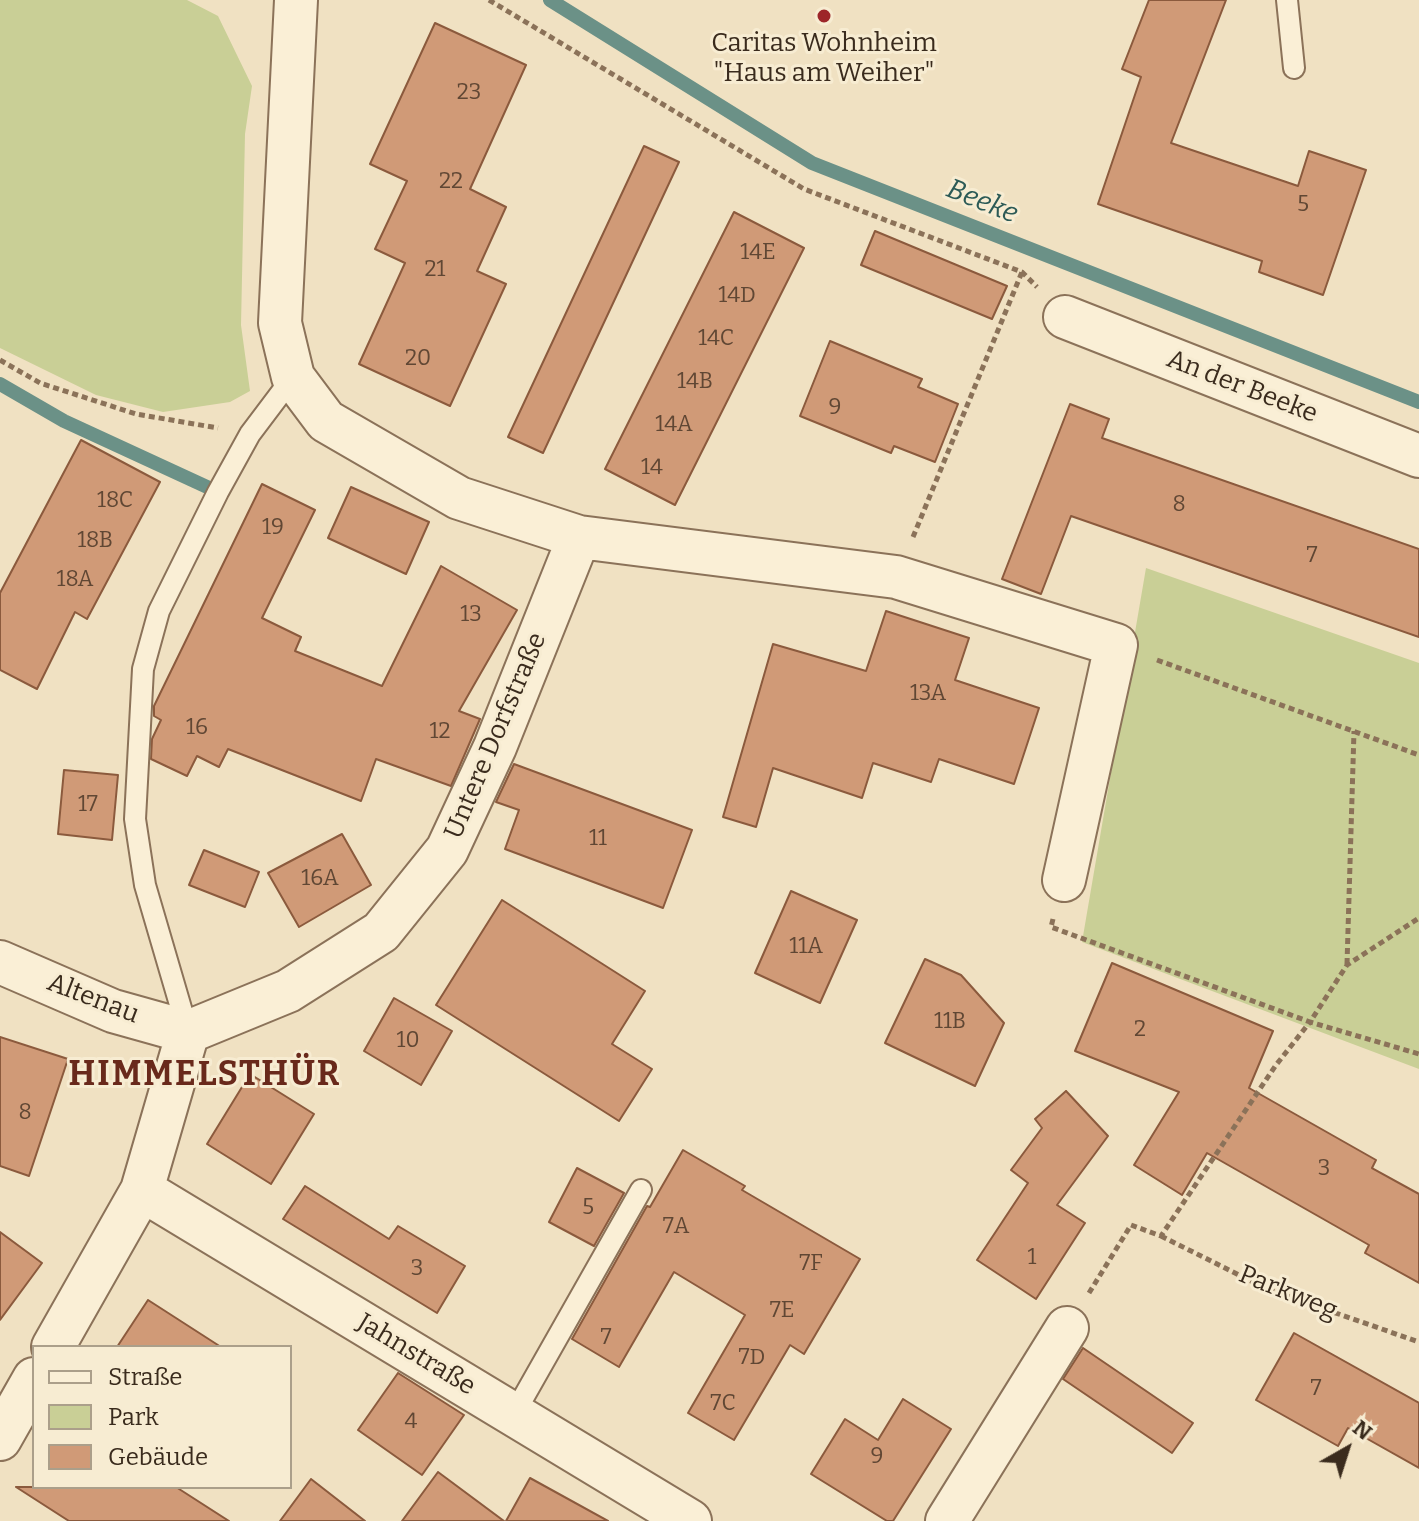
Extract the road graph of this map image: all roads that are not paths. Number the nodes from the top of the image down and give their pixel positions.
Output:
1 (296, 0) edge
2 (1287, 0) edge
3 (1294, 68) dead end
4 (1065, 317) road end
5 (293, 377) junction
6 (1419, 456) edge
7 (579, 537) junction
8 (1064, 880) road end
9 (0, 962) edge
10 (188, 1032) junction
11 (142, 1190) junction
12 (641, 1190) dead end
13 (1067, 1328) road end
14 (54, 1345) edge
15 (32, 1383) edge
16 (514, 1414) junction
17 (0, 1439) edge
18 (690, 1521) edge
19 (947, 1521) edge

1 - 5 street
2 - 3 lane
4 - 6 street, An der Beeke
5 - 7 street
5 - 10 lane
7 - 8 street
7 - 10 street, Untere Dorfstraße
9 - 10 street, Altenau
10 - 11 street
11 - 14 street
11 - 16 street, Jahnstraße
12 - 16 lane
13 - 19 street
15 - 17 street
16 - 18 street, Jahnstraße

